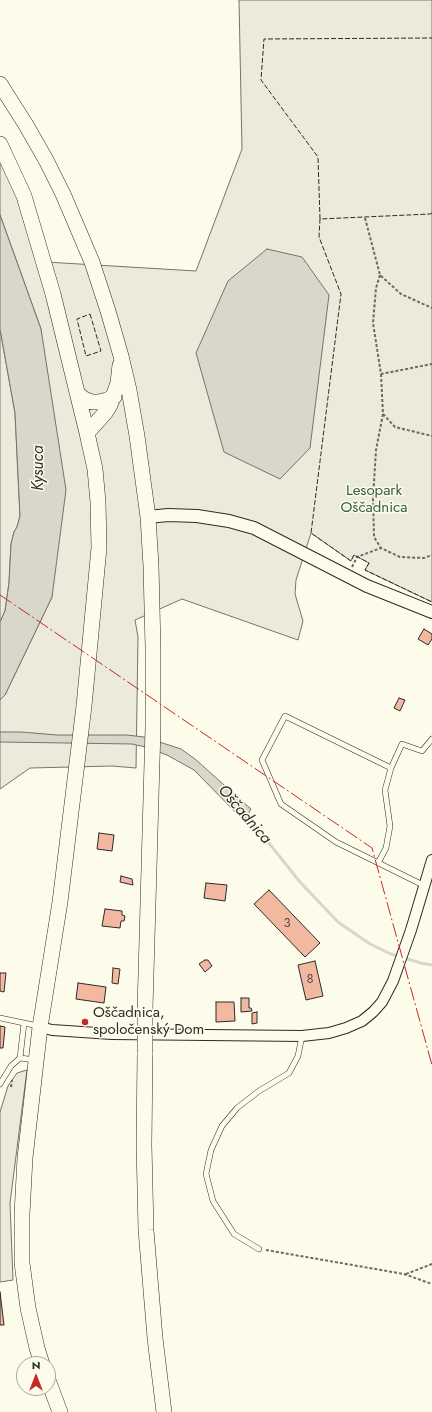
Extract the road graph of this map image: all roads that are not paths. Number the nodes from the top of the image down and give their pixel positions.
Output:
1 (0, 84) edge
2 (0, 144) edge
3 (121, 356) junction
4 (78, 394) junction
5 (114, 397) junction
6 (87, 433) junction
7 (148, 517) junction
8 (432, 612) edge
9 (432, 739) edge
10 (391, 768) junction
11 (432, 860) edge
12 (378, 863) junction
13 (428, 887) edge
14 (0, 1018) edge
15 (24, 1023) junction
16 (40, 1027) junction
17 (302, 1036) junction
18 (20, 1058) junction
19 (36, 1060) junction
20 (0, 1084) edge
21 (259, 1249) road end
22 (40, 1356) edge
23 (54, 1396) edge
24 (60, 1412) edge
25 (164, 1412) edge

1 - 3 main road
2 - 4 main road
3 - 5 main road
3 - 7 main road
4 - 5 main road
4 - 6 main road
5 - 6 main road
6 - 16 main road
7 - 8 street
7 - 25 main road, bridge
9 - 10 lane
10 - 12 lane
10 - 12 lane
11 - 13 street
12 - 13 lane
13 - 17 street
14 - 15 lane
15 - 16 lane
15 - 18 lane
16 - 17 street
16 - 19 main road
17 - 21 lane
18 - 19 lane
18 - 20 lane
19 - 22 main road
23 - 24 main road

